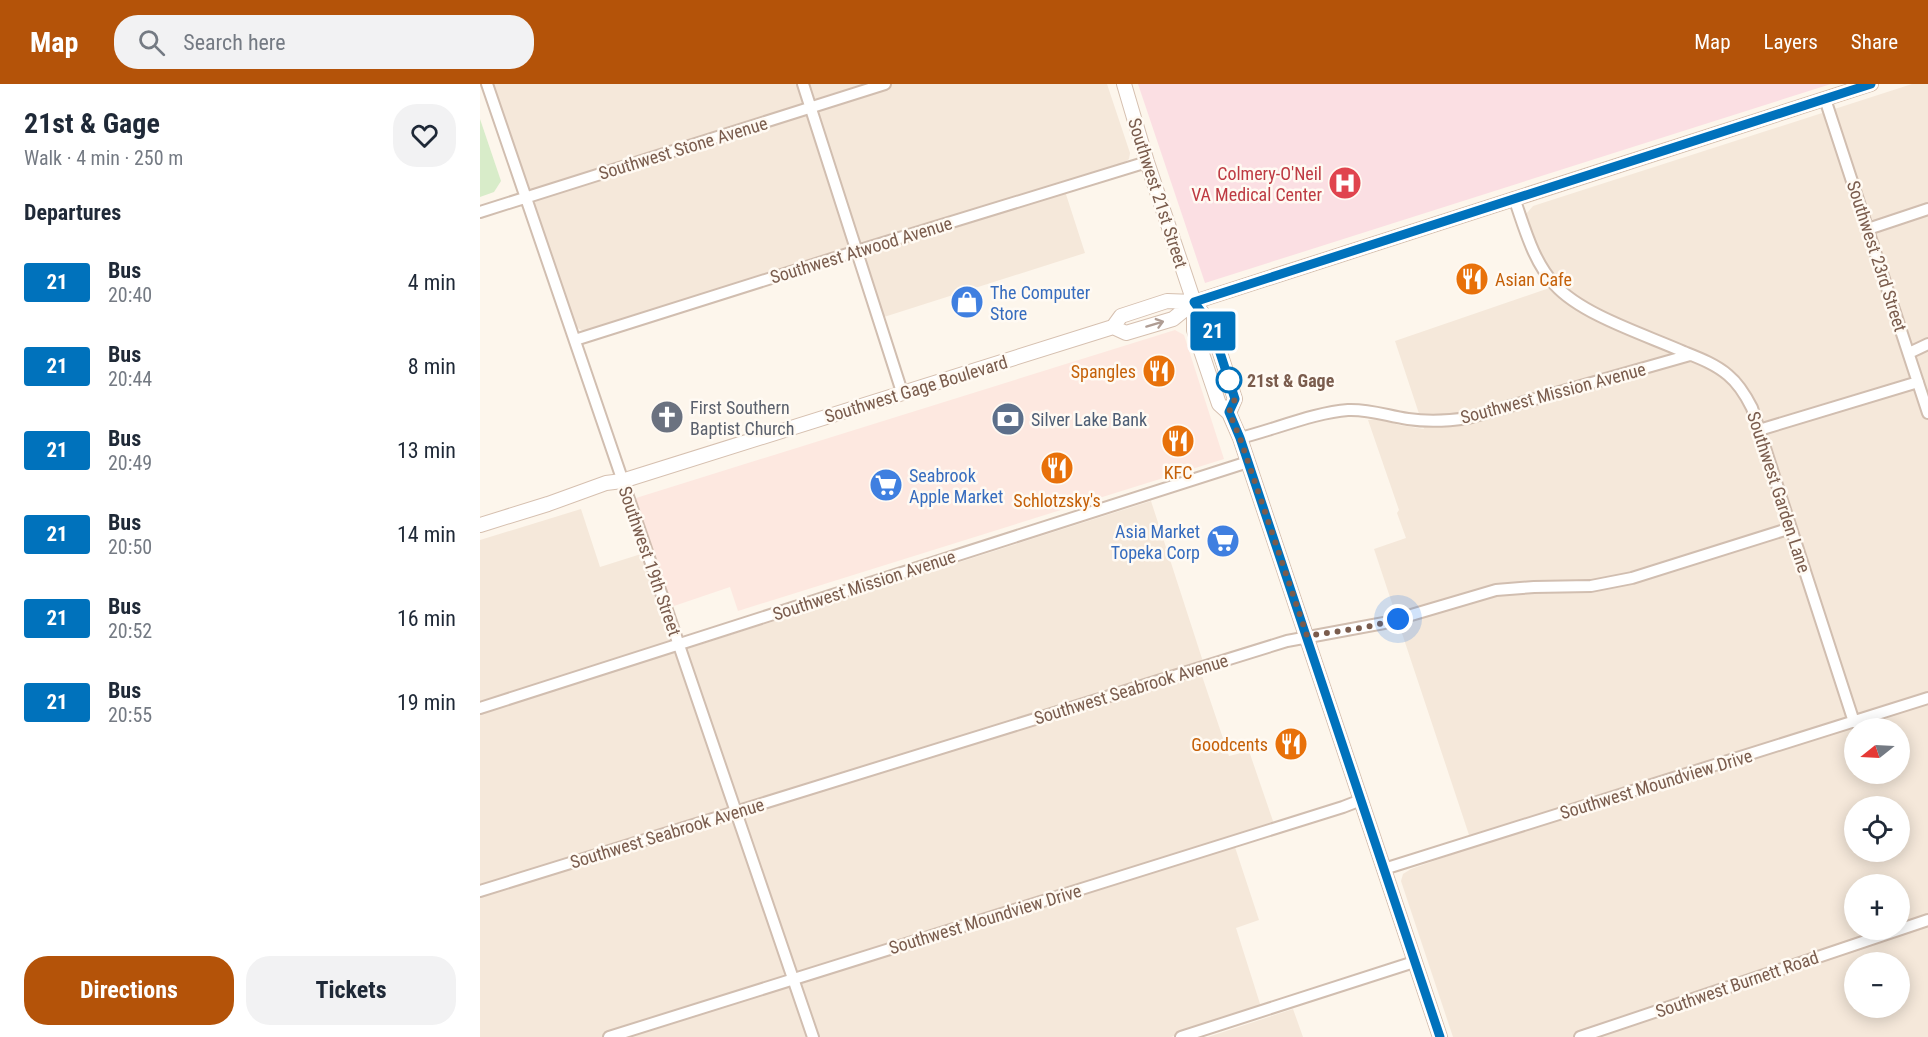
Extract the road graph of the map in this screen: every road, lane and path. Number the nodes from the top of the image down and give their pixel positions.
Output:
1 (487, 84) edge
2 (803, 84) edge
3 (885, 84) edge
4 (1124, 84) edge
5 (1871, 84) edge
6 (1825, 99) junction
7 (811, 108) junction
8 (1147, 162) junction
9 (526, 198) junction
10 (1514, 198) junction
11 (1928, 209) edge
12 (480, 212) edge
13 (1868, 229) junction
14 (857, 250) junction
15 (1194, 302) junction
16 (575, 340) junction
17 (1928, 344) edge
18 (1909, 354) junction
19 (1690, 355) junction
20 (1922, 390) edge
21 (902, 392) junction
22 (1928, 413) edge
23 (1759, 430) junction
24 (1240, 438) junction
25 (1248, 462) junction
26 (622, 481) junction
27 (480, 525) edge
28 (1791, 528) junction
29 (1307, 636) junction
30 (679, 645) junction
31 (1928, 698) edge
32 (480, 708) edge
33 (1853, 718) edge
34 (1866, 718) edge
35 (1844, 725) edge
36 (1361, 800) junction
37 (736, 812) junction
38 (1384, 869) junction
39 (480, 891) edge
40 (1928, 920) edge
41 (1414, 962) junction
42 (793, 979) junction
43 (609, 1037) edge
44 (813, 1037) edge
45 (1181, 1037) edge
46 (1440, 1037) edge
47 (1580, 1037) edge

1 - 9 street, Southwest 19th Street
2 - 7 street
3 - 7 street, Southwest Stone Avenue
4 - 8 main road, Southwest 21st Street
5 - 6 main road, Southwest Gage Boulevard
6 - 10 main road, Southwest Gage Boulevard
6 - 13 street, Southwest 23rd Street
7 - 9 street, Southwest Stone Avenue
7 - 14 street
8 - 14 street, Southwest Atwood Avenue
8 - 15 main road, Southwest 21st Street
9 - 12 street, Southwest Stone Avenue
9 - 16 street, Southwest 19th Street
10 - 15 main road, Southwest Gage Boulevard
10 - 19 street, Southwest Garden Lane
11 - 13 street
13 - 18 street, Southwest 23rd Street
14 - 16 street, Southwest Atwood Avenue
14 - 21 street
15 - 21 main road, Southwest Gage Boulevard
15 - 24 main road, Southwest 21st Street
16 - 26 street, Southwest 19th Street
17 - 18 street
18 - 20 street, Southwest 23rd Street
19 - 23 street, Southwest Garden Lane
19 - 24 street, Southwest Mission Avenue
20 - 22 street, Southwest 23rd Street
20 - 23 street
21 - 26 main road, Southwest Gage Boulevard
23 - 28 street, Southwest Garden Lane
24 - 25 main road, Southwest 21st Street
25 - 29 main road, Southwest 21st Street
25 - 30 street, Southwest Mission Avenue
26 - 27 main road, Southwest Gage Boulevard
26 - 30 street, Southwest 19th Street
28 - 29 street, Southwest Seabrook Avenue
28 - 33 street, Southwest Garden Lane
29 - 36 main road, Southwest 21st Street
29 - 37 street, Southwest Seabrook Avenue
30 - 32 street, Southwest Mission Avenue
30 - 37 street, Southwest 19th Street
31 - 34 street, Southwest Moundview Drive
35 - 38 street, Southwest Moundview Drive
36 - 38 main road, Southwest 21st Street
36 - 42 street, Southwest Moundview Drive
37 - 39 street, Southwest Seabrook Avenue
37 - 42 street, Southwest 19th Street
38 - 41 main road, Southwest 21st Street
40 - 47 street, Southwest Burnett Road
41 - 45 street
41 - 46 main road, Southwest 21st Street
42 - 43 street, Southwest Moundview Drive
42 - 44 street, Southwest 19th Street

